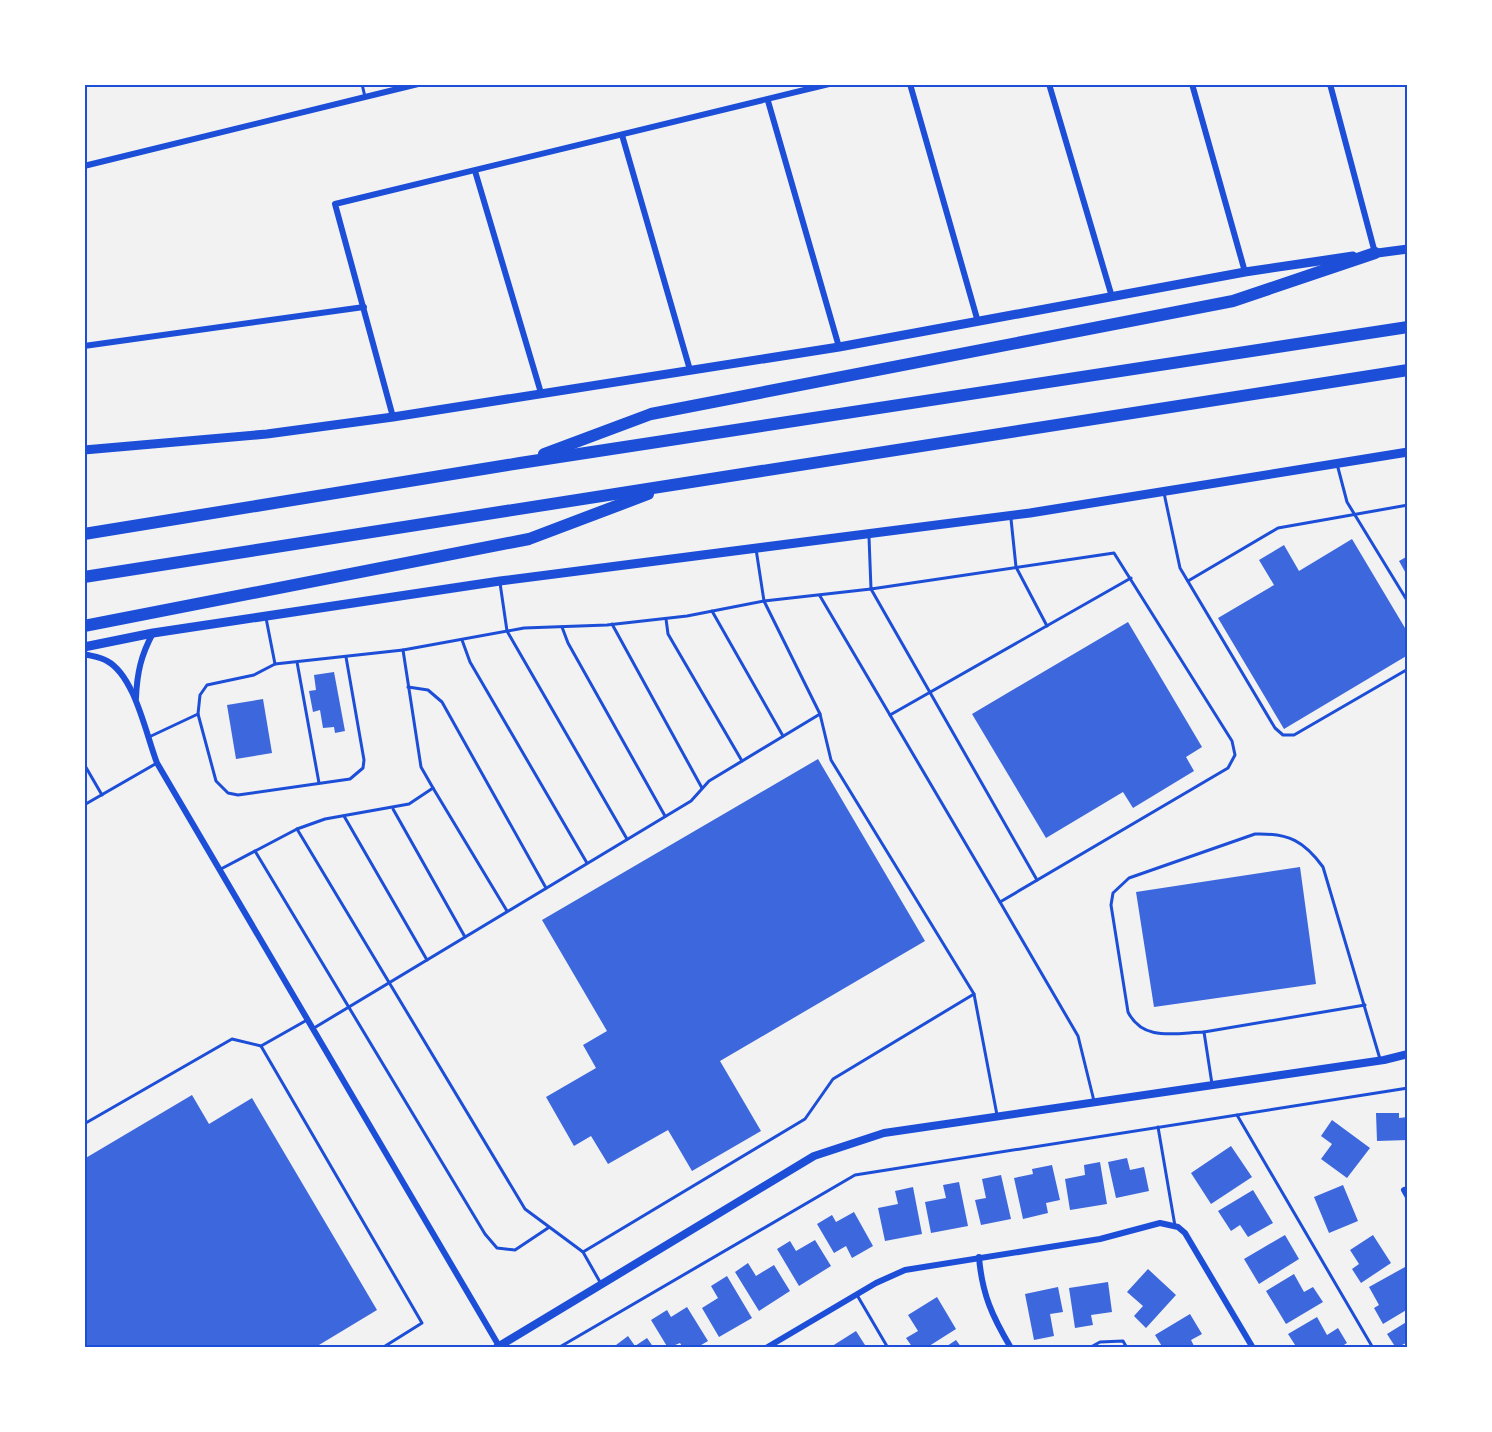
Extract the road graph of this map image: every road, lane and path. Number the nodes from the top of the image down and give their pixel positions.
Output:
1 (362, 84) edge
2 (418, 84) edge
3 (829, 84) edge
4 (910, 84) edge
5 (1049, 84) edge
6 (1192, 84) edge
7 (1330, 84) edge
8 (365, 97) junction
9 (768, 101) junction
10 (622, 135) junction
11 (84, 166) edge
12 (475, 171) junction
13 (1408, 249) edge
14 (1375, 253) junction
15 (1245, 272) junction
16 (1112, 297) junction
17 (364, 307) junction
18 (978, 322) junction
19 (1408, 327) edge
20 (84, 346) edge
21 (839, 347) junction
22 (690, 370) junction
23 (1408, 370) edge
24 (541, 393) junction
25 (393, 417) junction
26 (84, 450) edge
27 (1408, 452) edge
28 (520, 463) junction
29 (1337, 463) junction
30 (672, 485) junction
31 (1163, 492) junction
32 (1408, 505) edge
33 (1353, 513) junction
34 (1011, 516) junction
35 (84, 534) edge
36 (868, 534) junction
37 (756, 549) junction
38 (1016, 567) junction
39 (84, 577) edge
40 (1131, 578) junction
41 (500, 581) junction
42 (1188, 581) junction
43 (872, 588) junction
44 (820, 596) junction
45 (764, 601) junction
46 (1408, 602) edge
47 (712, 611) junction
48 (266, 616) junction
49 (666, 619) junction
50 (612, 624) junction
51 (84, 626) edge
52 (1047, 626) junction
53 (562, 627) junction
54 (507, 631) junction
55 (153, 633) junction
56 (462, 639) junction
57 (84, 647) edge
58 (402, 650) junction
59 (84, 654) edge
60 (346, 656) junction
61 (297, 662) junction
62 (275, 664) junction
63 (1408, 669) edge
64 (408, 687) junction
65 (931, 693) junction
66 (136, 702) junction
67 (198, 714) junction
68 (820, 714) junction
69 (890, 715) junction
70 (783, 736) junction
71 (148, 737) junction
72 (742, 761) junction
73 (157, 763) junction
74 (84, 764) edge
75 (319, 783) junction
76 (433, 788) junction
77 (702, 788) junction
78 (102, 795) junction
79 (84, 805) edge
80 (393, 809) junction
81 (344, 816) junction
82 (665, 816) junction
83 (297, 829) junction
84 (627, 839) junction
85 (255, 851) junction
86 (587, 863) junction
87 (219, 870) junction
88 (1037, 880) junction
89 (546, 888) junction
90 (1000, 902) junction
91 (507, 911) junction
92 (465, 937) junction
93 (427, 960) junction
94 (389, 983) junction
95 (974, 994) junction
96 (1365, 1005) junction
97 (348, 1007) junction
98 (307, 1020) junction
99 (312, 1029) junction
100 (1204, 1032) junction
101 (261, 1046) junction
102 (1408, 1054) edge
103 (1381, 1061) junction
104 (1212, 1085) junction
105 (1408, 1088) edge
106 (1094, 1103) junction
107 (1237, 1115) junction
108 (997, 1117) junction
109 (84, 1124) edge
110 (1158, 1128) junction
111 (1404, 1190) dead end
112 (1408, 1197) edge
113 (1175, 1227) junction
114 (548, 1228) junction
115 (583, 1252) junction
116 (979, 1257) junction
117 (601, 1285) junction
118 (857, 1294) junction
119 (497, 1347) edge
120 (382, 1348) edge
121 (558, 1348) edge
122 (766, 1348) edge
123 (888, 1348) edge
124 (1011, 1348) edge
125 (1089, 1348) edge
126 (1127, 1348) edge
127 (1253, 1348) edge
128 (1373, 1348) edge

1 - 8 lane
2 - 8 street
3 - 9 street
4 - 18 street
5 - 16 street
6 - 15 street
7 - 14 street
8 - 11 street
9 - 10 street
9 - 21 street
10 - 12 street
10 - 22 street
12 - 17 street
12 - 24 street
13 - 14 main road
14 - 15 main road
14 - 28 highway
15 - 16 main road
16 - 18 main road
17 - 20 street
17 - 25 street
18 - 21 main road
19 - 28 highway
21 - 22 main road
22 - 24 main road
23 - 30 highway
24 - 25 main road
25 - 26 main road
27 - 29 main road
28 - 35 highway
29 - 31 main road
29 - 33 lane
30 - 39 highway
30 - 51 highway
31 - 34 main road
31 - 42 lane
32 - 33 lane
33 - 42 lane
33 - 46 lane
34 - 36 main road
34 - 38 lane
36 - 37 main road
36 - 43 lane
37 - 41 main road
37 - 45 lane
38 - 40 lane
38 - 43 lane
38 - 52 lane
40 - 52 lane
40 - 88 lane
41 - 48 main road
41 - 54 lane
42 - 63 lane
43 - 44 lane
43 - 65 lane
44 - 45 lane
44 - 69 lane
45 - 47 lane
45 - 68 lane
47 - 49 lane
47 - 70 lane
48 - 55 main road
48 - 62 lane
49 - 50 lane
49 - 72 lane
50 - 53 lane
50 - 77 lane
52 - 65 lane
53 - 54 lane
53 - 82 lane
54 - 56 lane
54 - 84 lane
55 - 57 main road
55 - 66 street
56 - 58 lane
56 - 86 lane
58 - 60 lane
58 - 64 lane
59 - 66 street
60 - 61 lane
60 - 75 lane
61 - 62 lane
61 - 75 lane
62 - 67 lane
64 - 76 lane
64 - 89 lane
65 - 69 lane
65 - 88 lane
66 - 71 street
67 - 71 lane
67 - 75 lane
68 - 70 lane
68 - 95 lane
69 - 90 lane
70 - 72 lane
71 - 73 street
72 - 77 lane
73 - 78 lane
73 - 87 street
74 - 78 lane
76 - 80 lane
76 - 91 lane
77 - 82 lane
78 - 79 lane
80 - 81 lane
80 - 92 lane
81 - 83 lane
81 - 93 lane
82 - 84 lane
83 - 85 lane
83 - 94 lane
84 - 86 lane
85 - 87 lane
85 - 97 lane
86 - 89 lane
87 - 98 street
88 - 90 lane
89 - 91 lane
90 - 106 lane
91 - 92 lane
92 - 93 lane
93 - 94 lane
94 - 97 lane
94 - 114 lane
95 - 108 lane
95 - 115 lane
96 - 100 lane
96 - 100 lane
96 - 103 lane
97 - 99 lane
97 - 114 lane
98 - 99 street
98 - 101 lane
99 - 119 street
100 - 104 lane
101 - 109 lane
101 - 120 lane
102 - 103 street
103 - 104 street
104 - 106 street
105 - 107 lane
106 - 108 street
107 - 110 lane
107 - 128 lane
108 - 117 street
110 - 113 lane
110 - 121 lane
111 - 112 street
113 - 116 street
113 - 127 street
114 - 115 lane
115 - 117 lane
116 - 118 street
116 - 124 street
117 - 119 street
118 - 122 street
118 - 123 lane
125 - 126 lane

